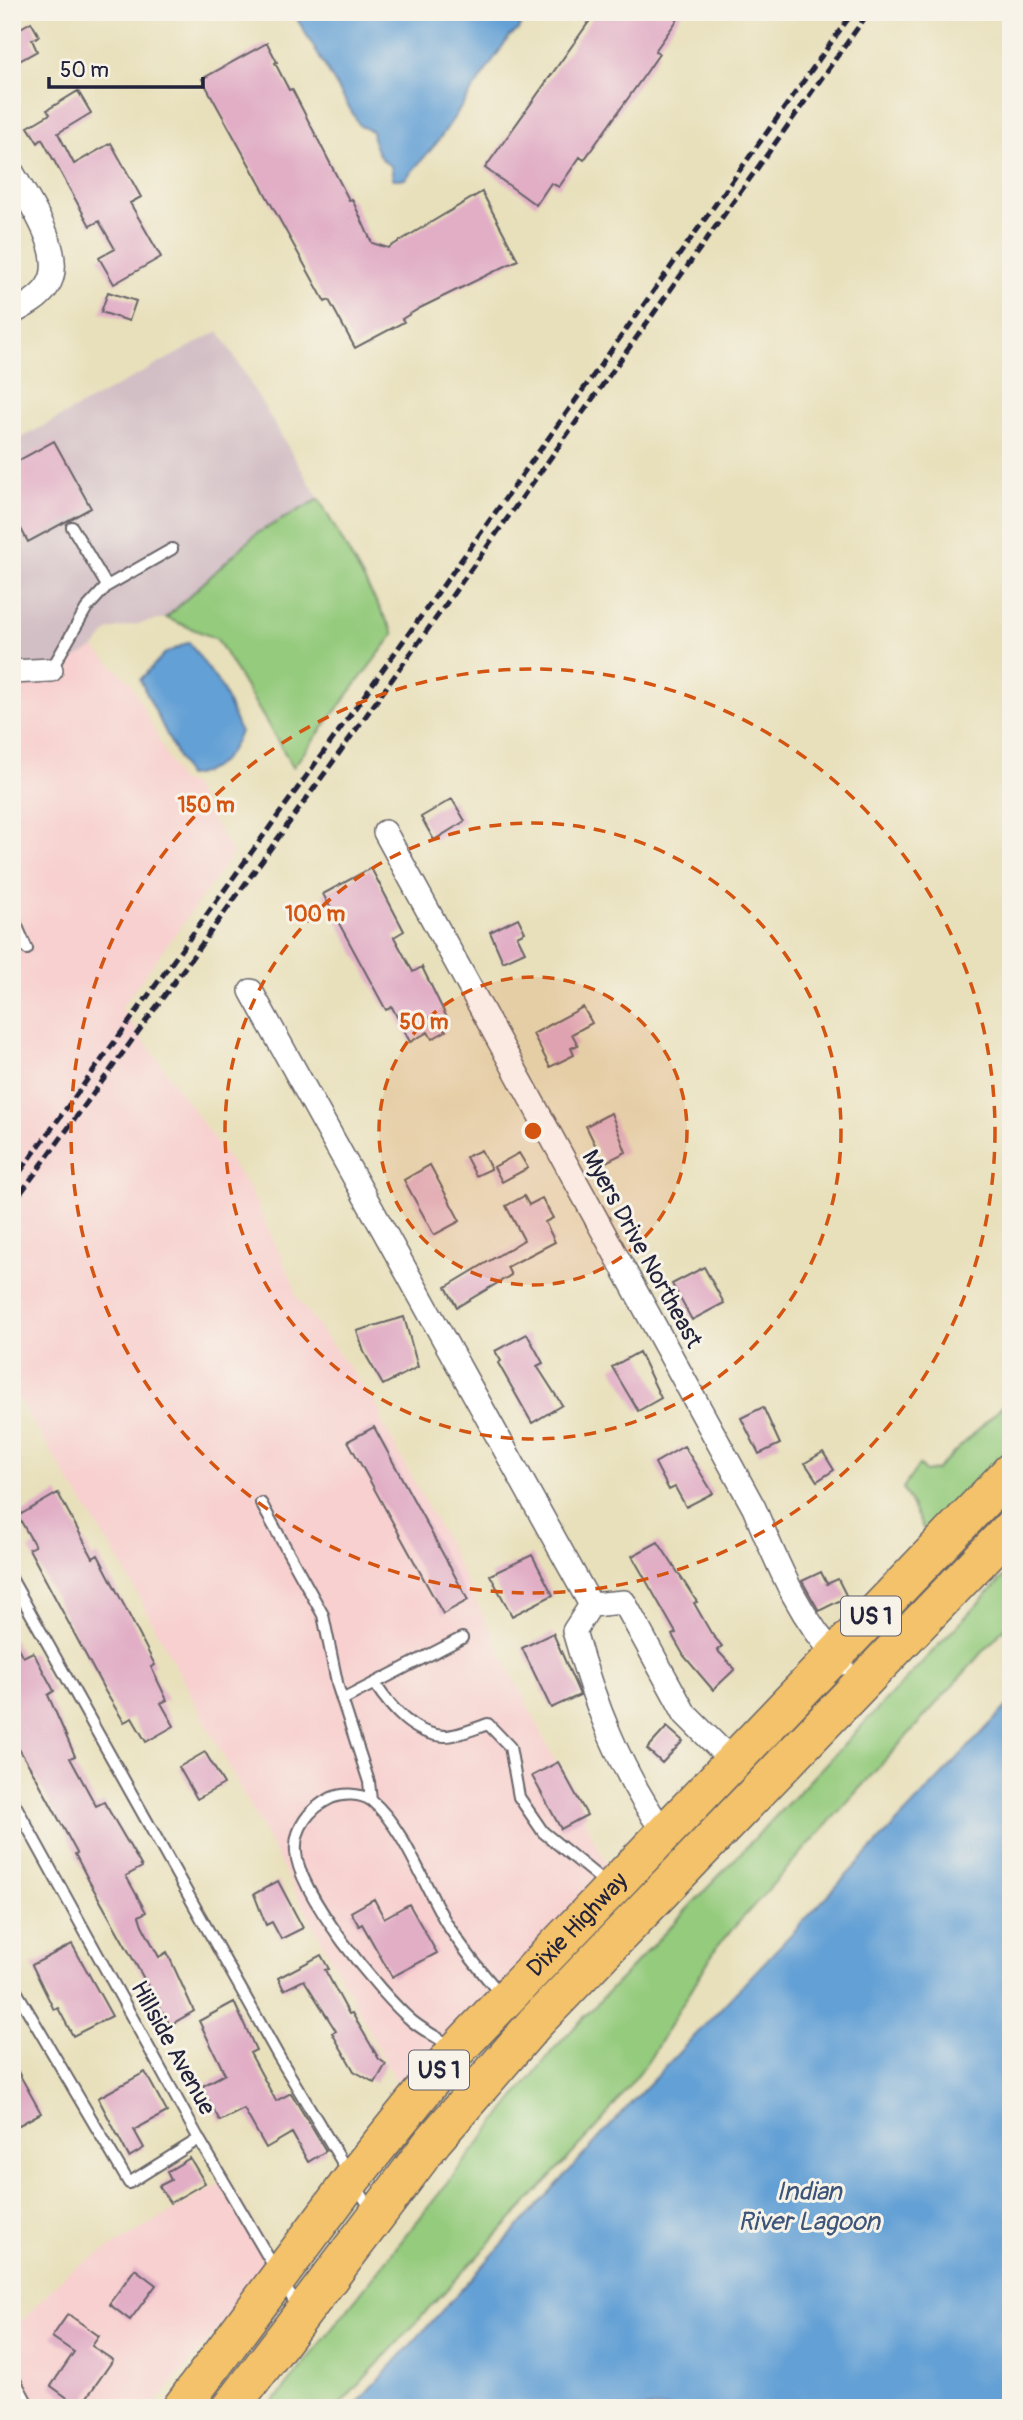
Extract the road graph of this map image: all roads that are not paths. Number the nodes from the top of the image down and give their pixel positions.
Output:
1 (12, 172) edge
2 (12, 313) edge
3 (72, 527) dead end
4 (172, 549) dead end
5 (107, 586) junction
6 (51, 670) joint
7 (12, 672) edge
8 (385, 832) dead end
9 (12, 915) edge
10 (27, 949) dead end
11 (251, 991) dead end
12 (1011, 1471) edge
13 (261, 1503) dead end
14 (1011, 1528) edge
15 (12, 1580) edge
16 (591, 1605) junction
17 (462, 1638) dead end
18 (834, 1654) junction
19 (862, 1683) junction
20 (375, 1684) junction
21 (342, 1700) junction
22 (731, 1760) junction
23 (12, 1799) edge
24 (371, 1801) junction
25 (663, 1831) junction
26 (610, 1887) junction
27 (12, 1984) edge
28 (504, 1998) junction
29 (535, 2023) junction
30 (457, 2049) junction
31 (199, 2138) junction
32 (352, 2179) junction
33 (375, 2216) junction
34 (278, 2277) junction
35 (301, 2314) junction
36 (12, 2375) edge
37 (30, 2408) edge
38 (181, 2408) edge
39 (231, 2408) edge

1 - 2 street
3 - 5 lane
4 - 5 lane
5 - 6 lane
6 - 7 street
8 - 18 street, Myers Drive Northeast
9 - 10 lane
11 - 16 street
12 - 18 main road, Dixie Highway / US 1
13 - 21 lane
14 - 19 main road, Dixie Highway / US 1
15 - 32 lane
16 - 22 street
16 - 25 street
17 - 20 lane
18 - 19 street, Myers Drive Northeast
18 - 22 main road, Dixie Highway / US 1
19 - 29 main road, Dixie Highway / US 1
20 - 21 lane
20 - 26 lane
21 - 24 lane
22 - 25 main road, Dixie Highway / US 1
23 - 31 lane, Hillside Avenue
24 - 28 lane
24 - 30 lane
25 - 26 main road, Dixie Highway / US 1
26 - 28 main road, Dixie Highway / US 1
27 - 31 lane
28 - 29 street
28 - 30 main road, Dixie Highway / US 1
29 - 33 main road, Dixie Highway / US 1
30 - 32 main road, Dixie Highway / US 1
31 - 34 lane, Hillside Avenue
32 - 33 lane
32 - 34 main road, Dixie Highway / US 1
33 - 35 main road, Dixie Highway / US 1
34 - 35 lane, Hillside Avenue
34 - 38 main road, Dixie Highway / US 1
35 - 39 main road, Dixie Highway / US 1
36 - 37 lane

